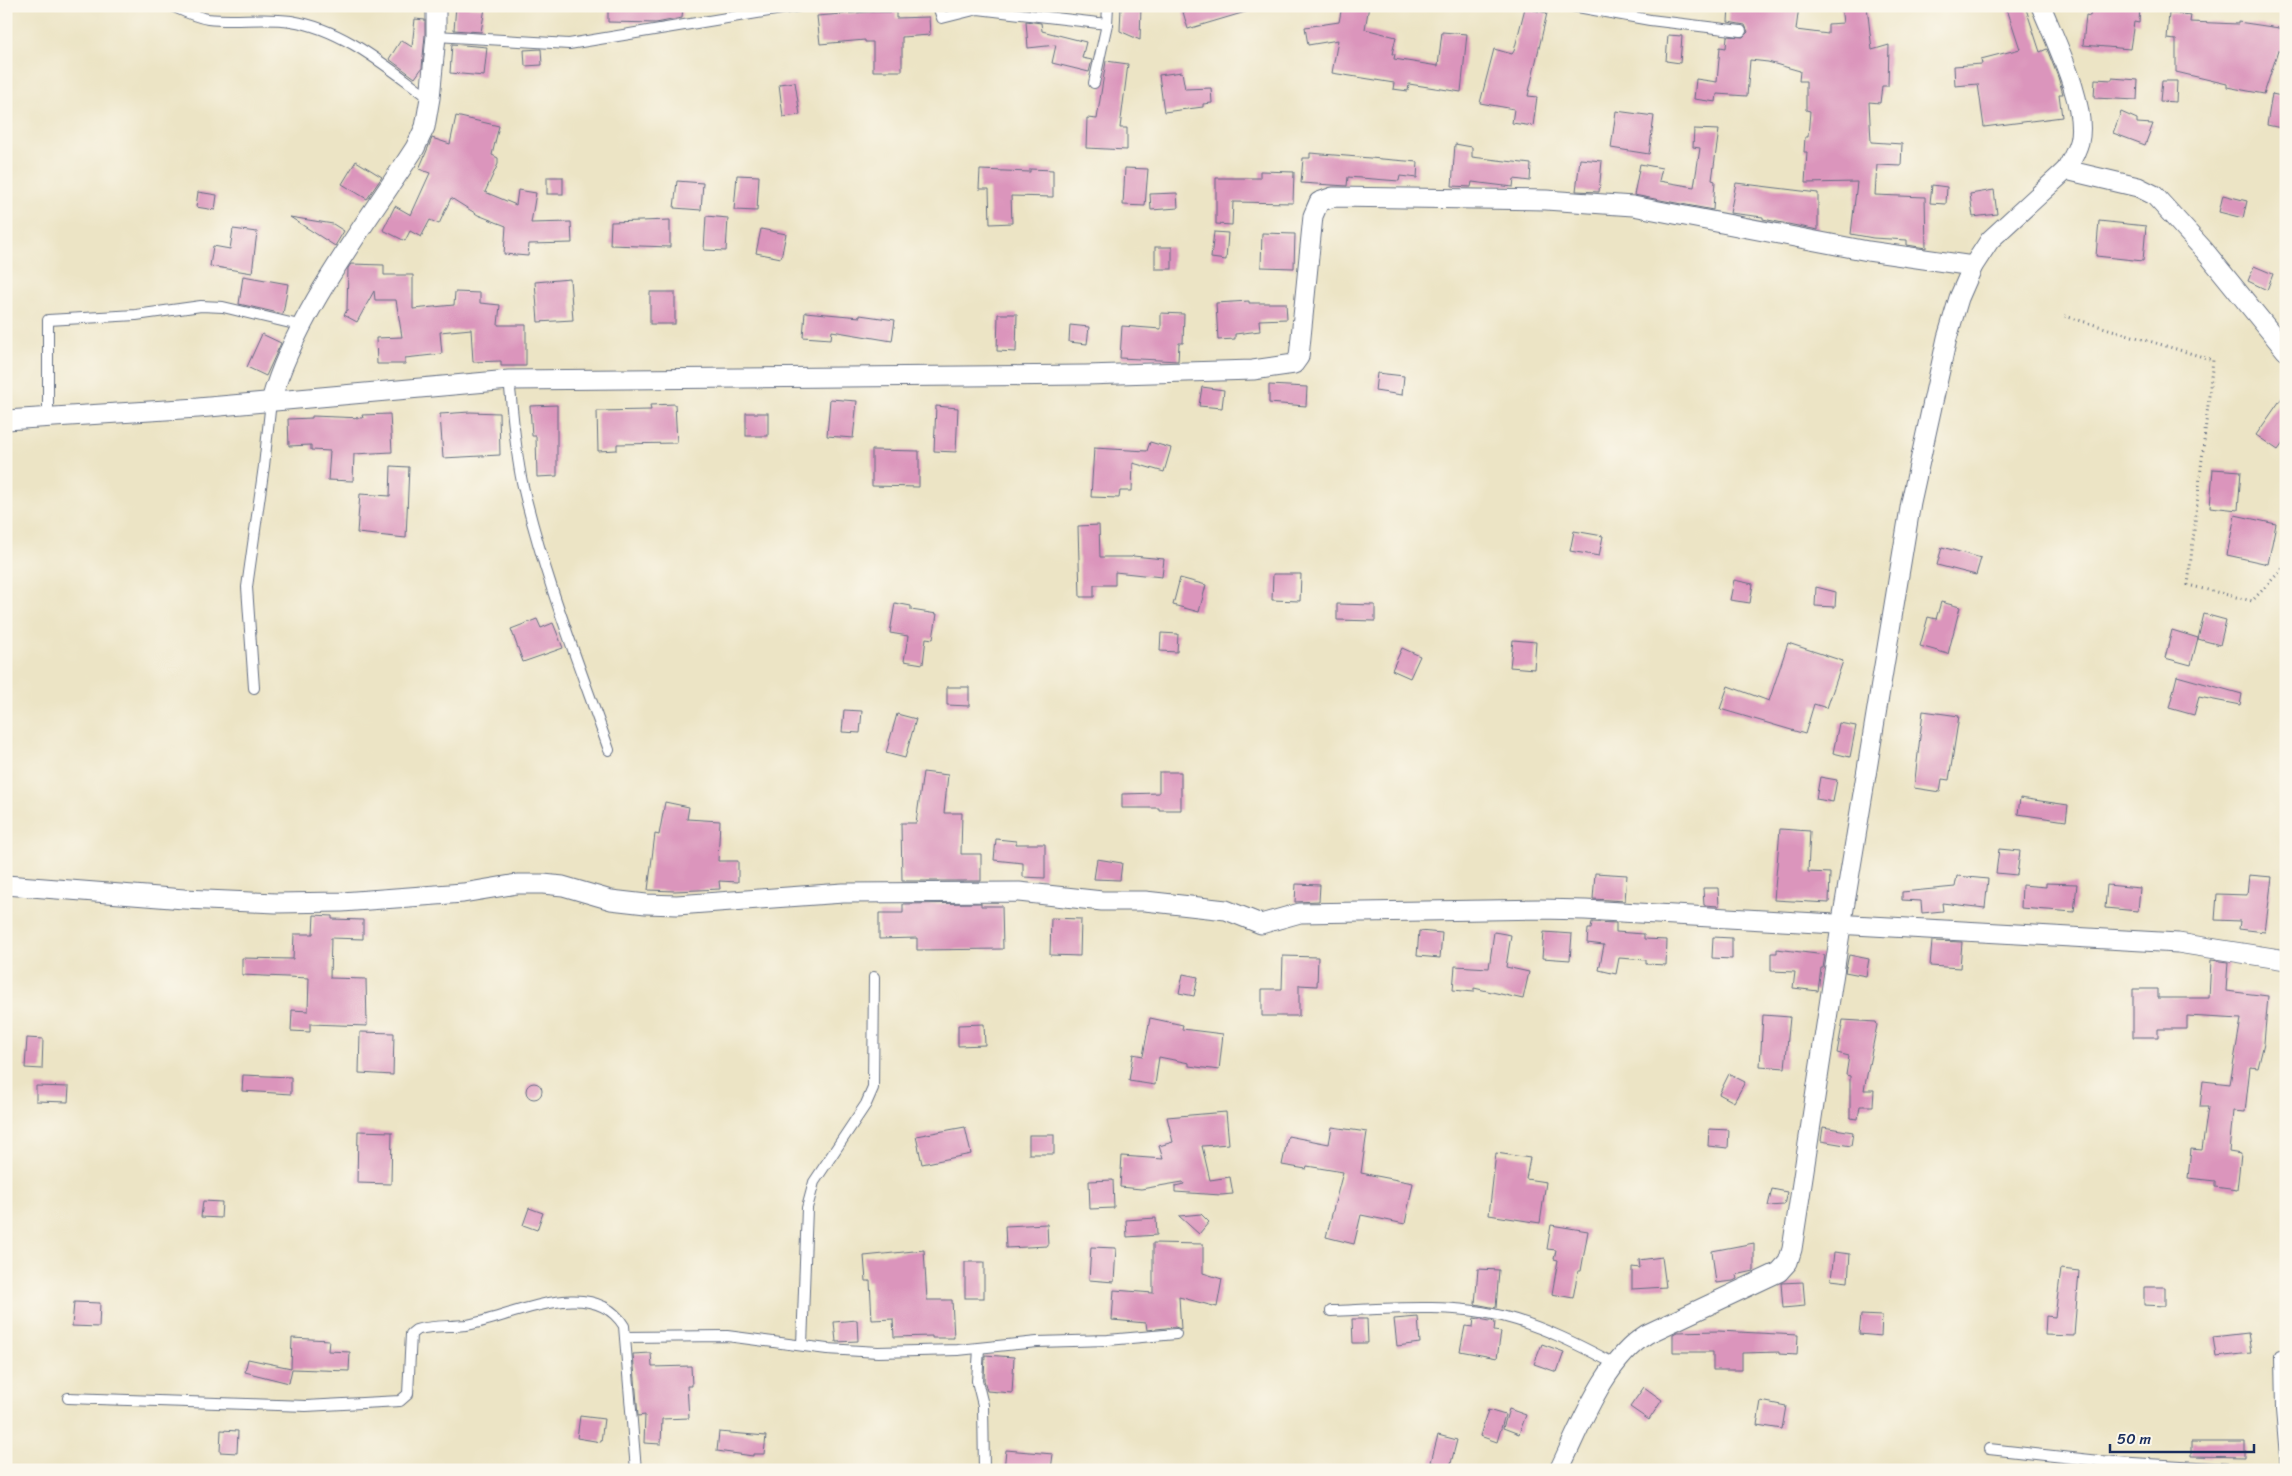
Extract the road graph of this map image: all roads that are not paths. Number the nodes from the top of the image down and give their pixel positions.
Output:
1 (172, 6) edge
2 (436, 6) edge
3 (800, 6) edge
4 (938, 6) edge
5 (1108, 6) edge
6 (1572, 6) edge
7 (2041, 6) edge
8 (1606, 9) edge
9 (1107, 24) junction
10 (1741, 31) dead end
11 (436, 36) junction
12 (1094, 83) dead end
13 (430, 98) junction
14 (2066, 170) junction
15 (1974, 266) junction
16 (303, 326) junction
17 (2286, 351) edge
18 (509, 380) junction
19 (271, 401) junction
20 (48, 416) junction
21 (6, 420) edge
22 (254, 688) dead end
23 (609, 750) dead end
24 (6, 885) edge
25 (1841, 926) junction
26 (2286, 960) edge
27 (874, 976) dead end
28 (1331, 1311) dead end
29 (1176, 1334) dead end
30 (624, 1337) junction
31 (802, 1345) junction
32 (979, 1348) junction
33 (2280, 1355) dead end
34 (1615, 1364) junction
35 (68, 1398) dead end
36 (1989, 1449) dead end
37 (2286, 1469) edge
38 (636, 1470) edge
39 (984, 1470) edge
40 (1559, 1470) edge
41 (2246, 1470) edge

1 - 13 lane
2 - 11 street
3 - 11 lane
4 - 9 lane
5 - 9 lane
6 - 8 lane
7 - 14 street
8 - 10 lane
9 - 12 lane
11 - 13 street
13 - 16 street
14 - 15 street
14 - 17 street
15 - 18 street
15 - 25 street
16 - 19 street
16 - 20 lane
18 - 19 street
18 - 23 lane
19 - 20 street
19 - 22 lane
20 - 21 street
24 - 25 street
25 - 26 street
25 - 34 street
27 - 31 lane
28 - 34 lane
29 - 32 lane
30 - 31 lane
30 - 35 lane
30 - 38 lane
31 - 32 lane
32 - 39 lane
33 - 37 lane
34 - 40 street
36 - 41 lane

